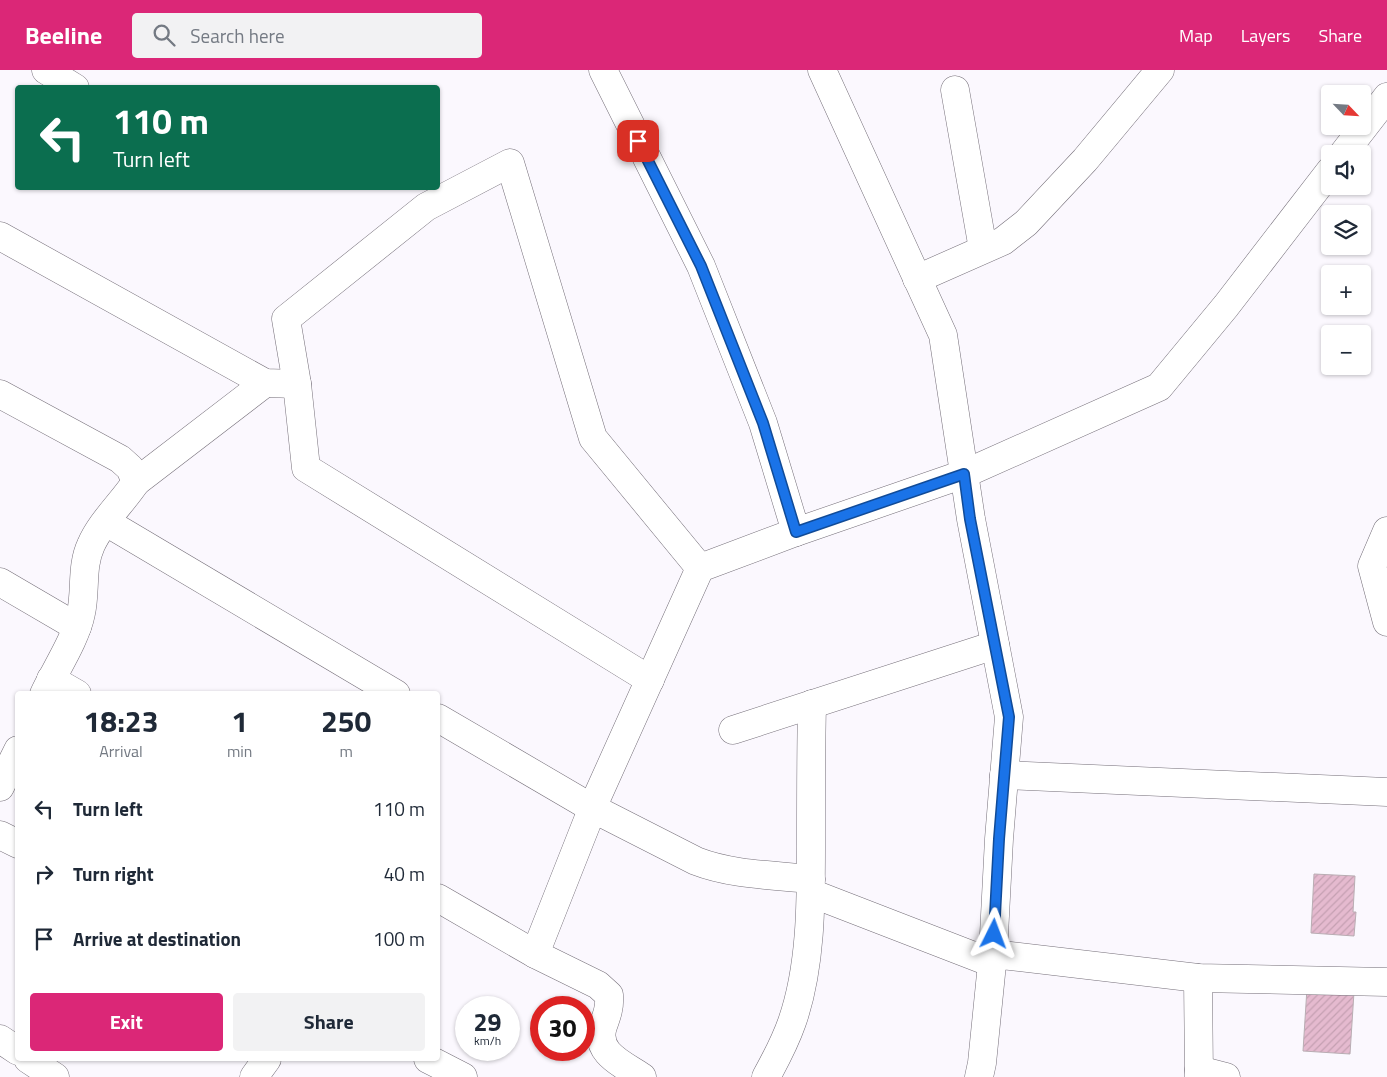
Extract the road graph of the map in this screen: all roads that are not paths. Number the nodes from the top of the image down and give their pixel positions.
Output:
1 (46, 70) edge
2 (603, 70) edge
3 (822, 70) edge
4 (1160, 70) edge
5 (70, 85) edge
6 (955, 90) dead end
7 (1387, 97) edge
8 (1350, 145) edge
9 (1321, 183) edge
10 (0, 236) edge
11 (983, 249) junction
12 (917, 279) junction
13 (265, 383) junction
14 (297, 384) junction
15 (0, 394) edge
16 (964, 474) junction
17 (136, 482) junction
18 (106, 522) junction
19 (1387, 531) edge
20 (796, 532) junction
21 (700, 568) junction
22 (0, 582) edge
23 (1387, 622) edge
24 (77, 627) junction
25 (995, 645) junction
26 (650, 680) junction
27 (47, 686) edge
28 (66, 691) edge
29 (391, 691) edge
30 (812, 704) junction
31 (440, 719) edge
32 (733, 730) dead end
33 (15, 756) edge
34 (1004, 775) junction
35 (0, 787) edge
36 (1387, 792) edge
37 (592, 808) junction
38 (0, 834) edge
39 (15, 842) edge
40 (811, 886) junction
41 (440, 899) edge
42 (535, 954) junction
43 (992, 958) junction
44 (1198, 978) junction
45 (1387, 982) edge
46 (0, 1039) edge
47 (15, 1049) edge
48 (31, 1061) edge
49 (266, 1061) edge
50 (432, 1061) edge
51 (1199, 1073) edge
52 (55, 1077) edge
53 (254, 1077) edge
54 (463, 1077) edge
55 (642, 1077) edge
56 (766, 1077) edge
57 (979, 1077) edge
58 (1226, 1077) edge

1 - 5 street
2 - 20 street
3 - 12 street
4 - 11 street
6 - 11 street
7 - 8 street
9 - 16 street
10 - 13 street
11 - 12 street
12 - 16 street
13 - 14 street
13 - 17 street
14 - 21 street
14 - 26 street
15 - 17 street
16 - 20 street
16 - 25 street
17 - 18 street
18 - 24 street
18 - 29 street
19 - 23 street
20 - 21 street
21 - 26 street
22 - 24 street
24 - 27 street
25 - 30 street
25 - 34 street
26 - 37 street
27 - 28 street
30 - 32 street
30 - 40 street
31 - 37 street
33 - 35 street
34 - 36 street
34 - 43 street
37 - 40 street
37 - 42 street
38 - 39 street
40 - 43 street
40 - 56 street
41 - 42 street
42 - 55 street
43 - 44 street
43 - 57 street
44 - 45 street
44 - 51 street
46 - 47 street
48 - 52 street
49 - 53 street
50 - 54 street
51 - 58 street

